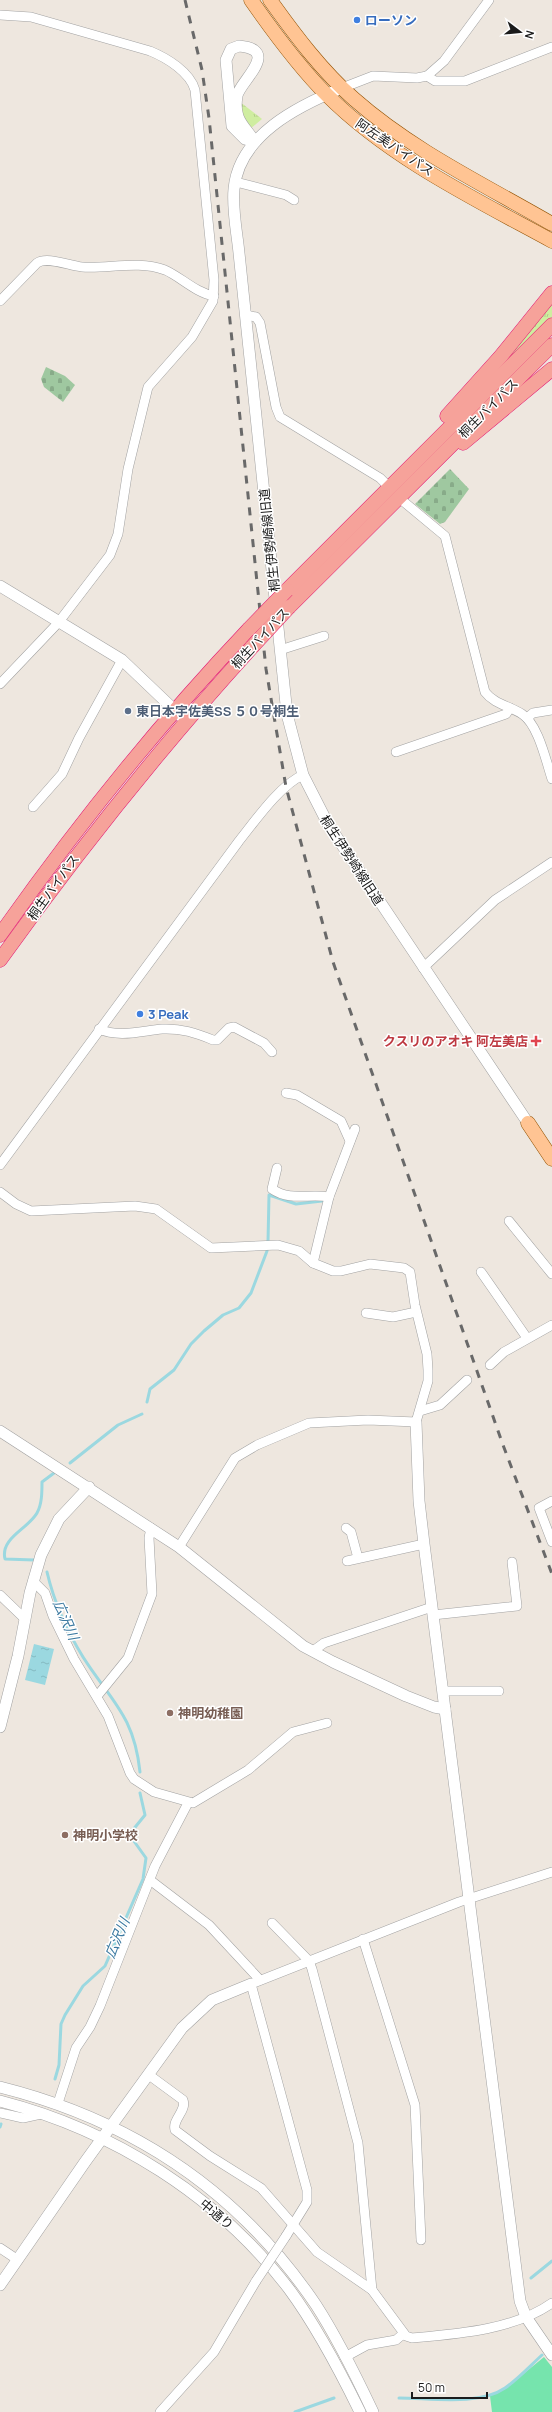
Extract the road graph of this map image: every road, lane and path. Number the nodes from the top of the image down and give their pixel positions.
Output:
1 (251, 0) edge
2 (270, 0) edge
3 (489, 0) edge
4 (0, 15) edge
5 (552, 47) edge
6 (427, 76) junction
7 (342, 88) junction
8 (326, 94) junction
9 (255, 142) junction
10 (236, 182) junction
11 (294, 200) dead end
12 (552, 224) edge
13 (552, 242) edge
14 (552, 293) edge
15 (214, 296) junction
16 (0, 301) edge
17 (246, 315) junction
18 (552, 325) edge
19 (552, 344) edge
20 (552, 369) edge
21 (394, 492) junction
22 (0, 586) edge
23 (58, 623) junction
24 (324, 636) dead end
25 (280, 650) junction
26 (122, 660) junction
27 (0, 684) edge
28 (510, 708) junction
29 (174, 709) junction
30 (552, 710) edge
31 (527, 718) junction
32 (186, 721) junction
33 (396, 752) dead end
34 (304, 775) junction
35 (552, 779) edge
36 (33, 807) dead end
37 (552, 862) edge
38 (0, 936) edge
39 (0, 960) edge
40 (423, 968) junction
41 (98, 1029) junction
42 (272, 1052) dead end
43 (286, 1093) dead end
44 (528, 1123) joint
45 (355, 1129) dead end
46 (350, 1141) junction
47 (552, 1159) edge
48 (0, 1165) edge
49 (277, 1168) dead end
50 (0, 1192) edge
51 (329, 1197) junction
52 (509, 1221) dead end
53 (313, 1263) junction
54 (481, 1272) dead end
55 (552, 1274) edge
56 (416, 1312) junction
57 (366, 1313) dead end
58 (552, 1325) edge
59 (527, 1338) junction
60 (490, 1365) dead end
61 (467, 1380) dead end
62 (418, 1416) junction
63 (0, 1431) edge
64 (89, 1487) junction
65 (552, 1501) edge
66 (151, 1528) junction
67 (346, 1528) dead end
68 (552, 1542) edge
69 (424, 1544) junction
70 (179, 1547) junction
71 (358, 1558) junction
72 (347, 1561) dead end
73 (512, 1562) dead end
74 (33, 1581) junction
75 (0, 1595) edge
76 (433, 1611) junction
77 (25, 1619) junction
78 (313, 1651) junction
79 (443, 1691) junction
80 (499, 1691) dead end
81 (100, 1693) junction
82 (445, 1710) junction
83 (327, 1723) dead end
84 (0, 1727) edge
85 (188, 1803) junction
86 (552, 1872) edge
87 (150, 1880) junction
88 (469, 1899) junction
89 (272, 1923) dead end
90 (363, 1939) junction
91 (309, 1961) junction
92 (256, 1982) junction
93 (149, 2075) junction
94 (0, 2087) edge
95 (0, 2101) edge
96 (58, 2103) junction
97 (0, 2113) edge
98 (41, 2114) junction
99 (112, 2125) junction
100 (102, 2138) junction
101 (294, 2226) junction
102 (421, 2240) dead end
103 (0, 2248) edge
104 (18, 2260) junction
105 (0, 2285) edge
106 (372, 2290) junction
107 (552, 2303) edge
108 (526, 2317) junction
109 (403, 2334) junction
110 (552, 2355) edge
111 (346, 2356) junction
112 (160, 2412) edge
113 (360, 2412) edge
114 (374, 2412) edge

1 - 8 main road, 阿左美バイパス
2 - 7 main road, 阿左美バイパス
3 - 6 street
4 - 15 street
5 - 6 street
6 - 7 street
7 - 8 street, 桐生伊勢崎線旧道
7 - 12 main road, 阿左美バイパス
8 - 9 street, 桐生伊勢崎線旧道
8 - 13 main road, 阿左美バイパス
9 - 9 street
9 - 10 street, 桐生伊勢崎線旧道
10 - 11 street
10 - 17 street, 桐生伊勢崎線旧道
14 - 21 highway
15 - 16 street
15 - 23 street
17 - 21 street
17 - 25 street, 桐生伊勢崎線旧道
18 - 21 highway, 桐生バイパス
19 - 21 highway, 桐生バイパス
20 - 21 highway
21 - 28 street
21 - 29 highway, 桐生バイパス, bridge
21 - 32 highway, 桐生バイパス, bridge
22 - 23 street
23 - 26 street
23 - 27 street
24 - 25 street
25 - 34 street, 桐生伊勢崎線旧道
26 - 29 street
26 - 36 street
28 - 31 street
28 - 33 street
29 - 32 street
29 - 38 highway, 桐生バイパス
30 - 31 street
31 - 35 street
32 - 39 highway, 桐生バイパス
34 - 40 street, 桐生伊勢崎線旧道
34 - 41 street
37 - 40 street
40 - 44 street, 桐生伊勢崎線旧道
41 - 42 street
41 - 48 street
43 - 46 street
44 - 47 main road
45 - 46 street
46 - 51 street
49 - 51 street
50 - 53 street
51 - 53 street
52 - 55 street
53 - 56 street
54 - 59 street
56 - 57 street
56 - 62 street
58 - 59 street
59 - 60 street
61 - 62 street
62 - 69 street
62 - 70 street
63 - 64 street
64 - 66 street
64 - 74 street
65 - 68 street
66 - 70 street
66 - 81 street
67 - 71 street
69 - 71 street
69 - 76 street
70 - 78 street
71 - 72 street
73 - 76 street
74 - 77 street
74 - 81 street
75 - 77 street
76 - 78 street
76 - 79 street
77 - 84 street
78 - 82 street
79 - 80 street
79 - 82 street
81 - 85 street
82 - 88 street
83 - 85 street
85 - 87 street
86 - 88 street
87 - 92 street
87 - 96 street
88 - 90 street
88 - 108 street
89 - 91 street
90 - 91 street
90 - 102 street
91 - 92 street
91 - 106 street
92 - 93 street
92 - 101 street
93 - 99 street
93 - 101 street
94 - 96 street, 中通り
95 - 98 street, 中通り
96 - 99 street, 中通り
97 - 98 street
98 - 100 street, 中通り
99 - 100 street
99 - 111 street, 中通り
100 - 104 street
100 - 113 street, 中通り
101 - 106 street
101 - 112 street, bridge
103 - 104 street
104 - 105 street
106 - 109 street
107 - 108 street
108 - 109 street
108 - 110 street
109 - 111 street
111 - 114 street, 中通り

